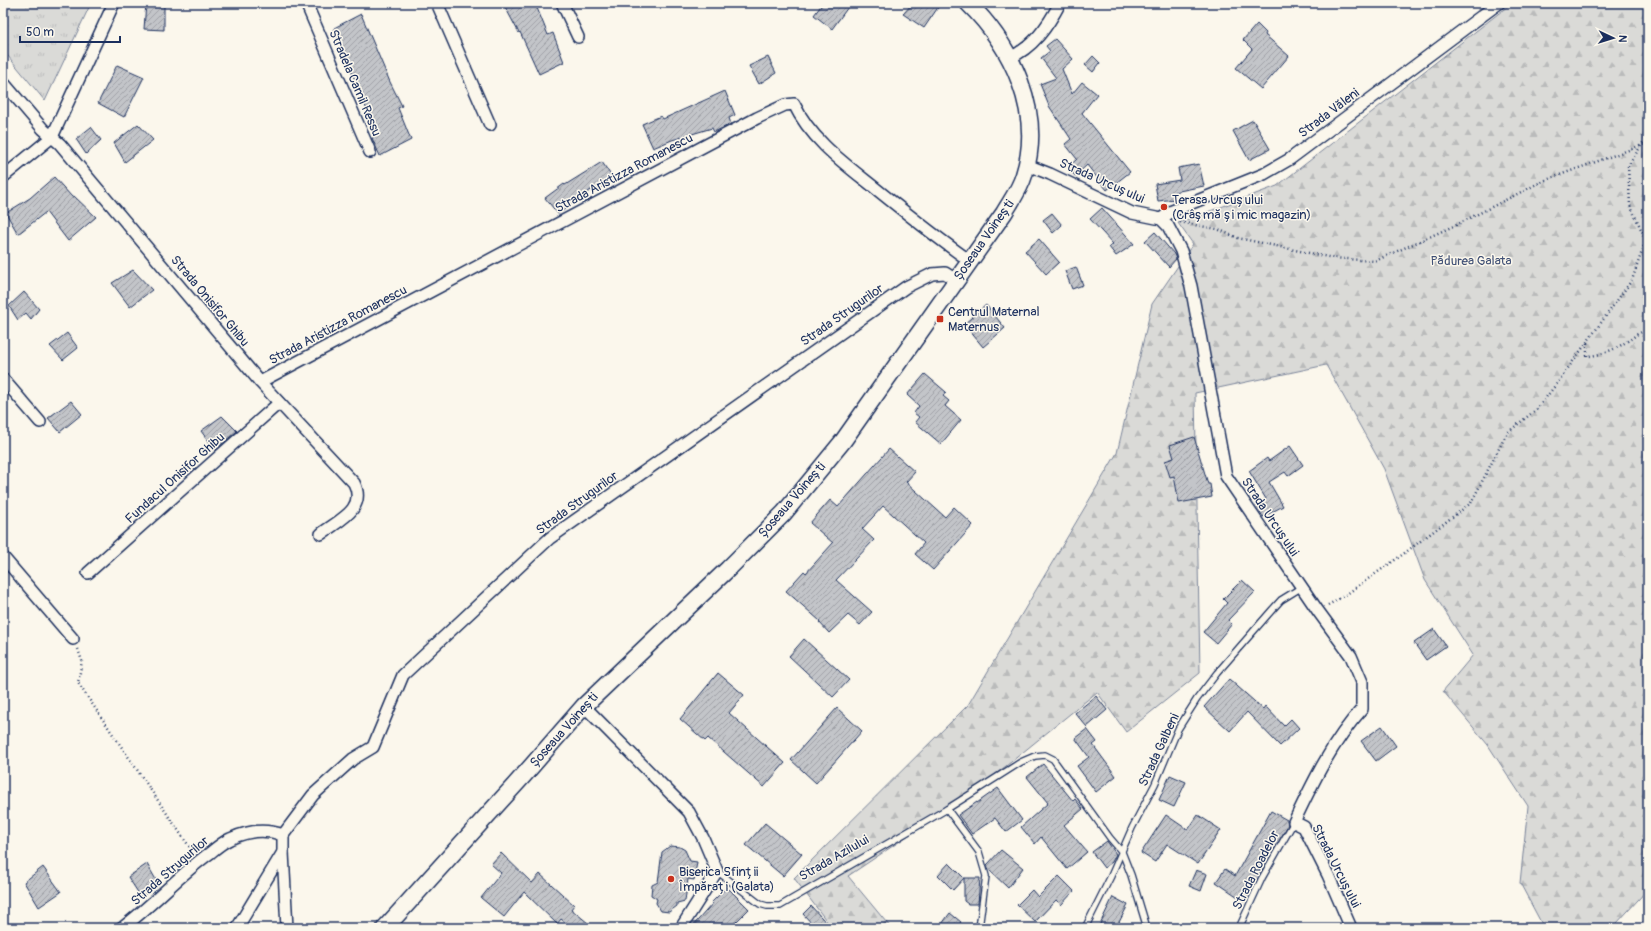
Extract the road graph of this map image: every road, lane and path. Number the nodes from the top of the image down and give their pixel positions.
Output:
1 (114, 3) edge
2 (306, 3) edge
3 (437, 3) edge
4 (562, 3) edge
5 (968, 3) edge
6 (1060, 3) edge
7 (1500, 3) edge
8 (578, 36) dead end
9 (1009, 58) junction
10 (3, 82) edge
11 (490, 125) dead end
12 (1648, 135) edge
13 (52, 137) junction
14 (1648, 142) edge
15 (1642, 145) junction
16 (370, 152) dead end
17 (1027, 165) junction
18 (3, 178) edge
19 (1161, 219) junction
20 (970, 261) junction
21 (956, 280) junction
22 (1648, 332) edge
23 (1587, 342) junction
24 (3, 379) edge
25 (260, 382) junction
26 (279, 403) junction
27 (40, 422) dead end
28 (321, 534) dead end
29 (3, 557) edge
30 (88, 573) dead end
31 (1302, 587) junction
32 (1318, 611) junction
33 (73, 639) joint
34 (584, 706) junction
35 (947, 809) junction
36 (1294, 822) junction
37 (283, 835) junction
38 (283, 852) junction
39 (1122, 852) junction
40 (199, 861) junction
41 (717, 871) junction
42 (122, 928) edge
43 (237, 928) edge
44 (287, 928) edge
45 (385, 928) edge
46 (681, 928) edge
47 (979, 928) edge
48 (1085, 928) edge
49 (1147, 928) edge
50 (1239, 928) edge
51 (1351, 928) edge

1 - 13 street
2 - 16 street, Stradela Camil Ressu
3 - 11 street
4 - 8 street
5 - 9 main road, Șoseaua Voinești
6 - 9 street
7 - 19 street, Strada Văleni
9 - 17 main road, Șoseaua Voinești
10 - 13 street, Strada Onisifor Ghibu
12 - 15 path
13 - 18 street
13 - 25 street, Strada Onisifor Ghibu
14 - 15 path
15 - 19 path
15 - 23 path
17 - 19 street, Strada Urcușului
17 - 20 main road, Șoseaua Voinești
19 - 31 street, Strada Urcușului
20 - 21 main road, Șoseaua Voinești
20 - 25 street, Strada Aristizza Romanescu
21 - 34 main road, Șoseaua Voinești
21 - 37 street, Strada Strugurilor
22 - 23 path
23 - 32 path
24 - 27 street
25 - 26 street, Strada Onisifor Ghibu
26 - 28 street, Strada Onisifor Ghibu
26 - 30 street, Fundacul Onisifor Ghibu
29 - 33 street
31 - 32 street, Strada Urcușului
31 - 39 lane, Strada Galbeni
32 - 36 street, Strada Urcușului
33 - 40 path
34 - 41 street, Strada Azilului
34 - 45 main road, Șoseaua Voinești
35 - 39 lane, Strada Azilului
35 - 41 lane, Strada Azilului
35 - 47 lane
36 - 50 lane, Strada Roadelor
36 - 51 street, Strada Urcușului
37 - 38 street
37 - 40 street, Strada Strugurilor
38 - 43 street
38 - 44 street
39 - 48 lane, Strada Galbeni
39 - 49 lane, Strada Azilului
40 - 42 street, Strada Strugurilor
41 - 46 street

